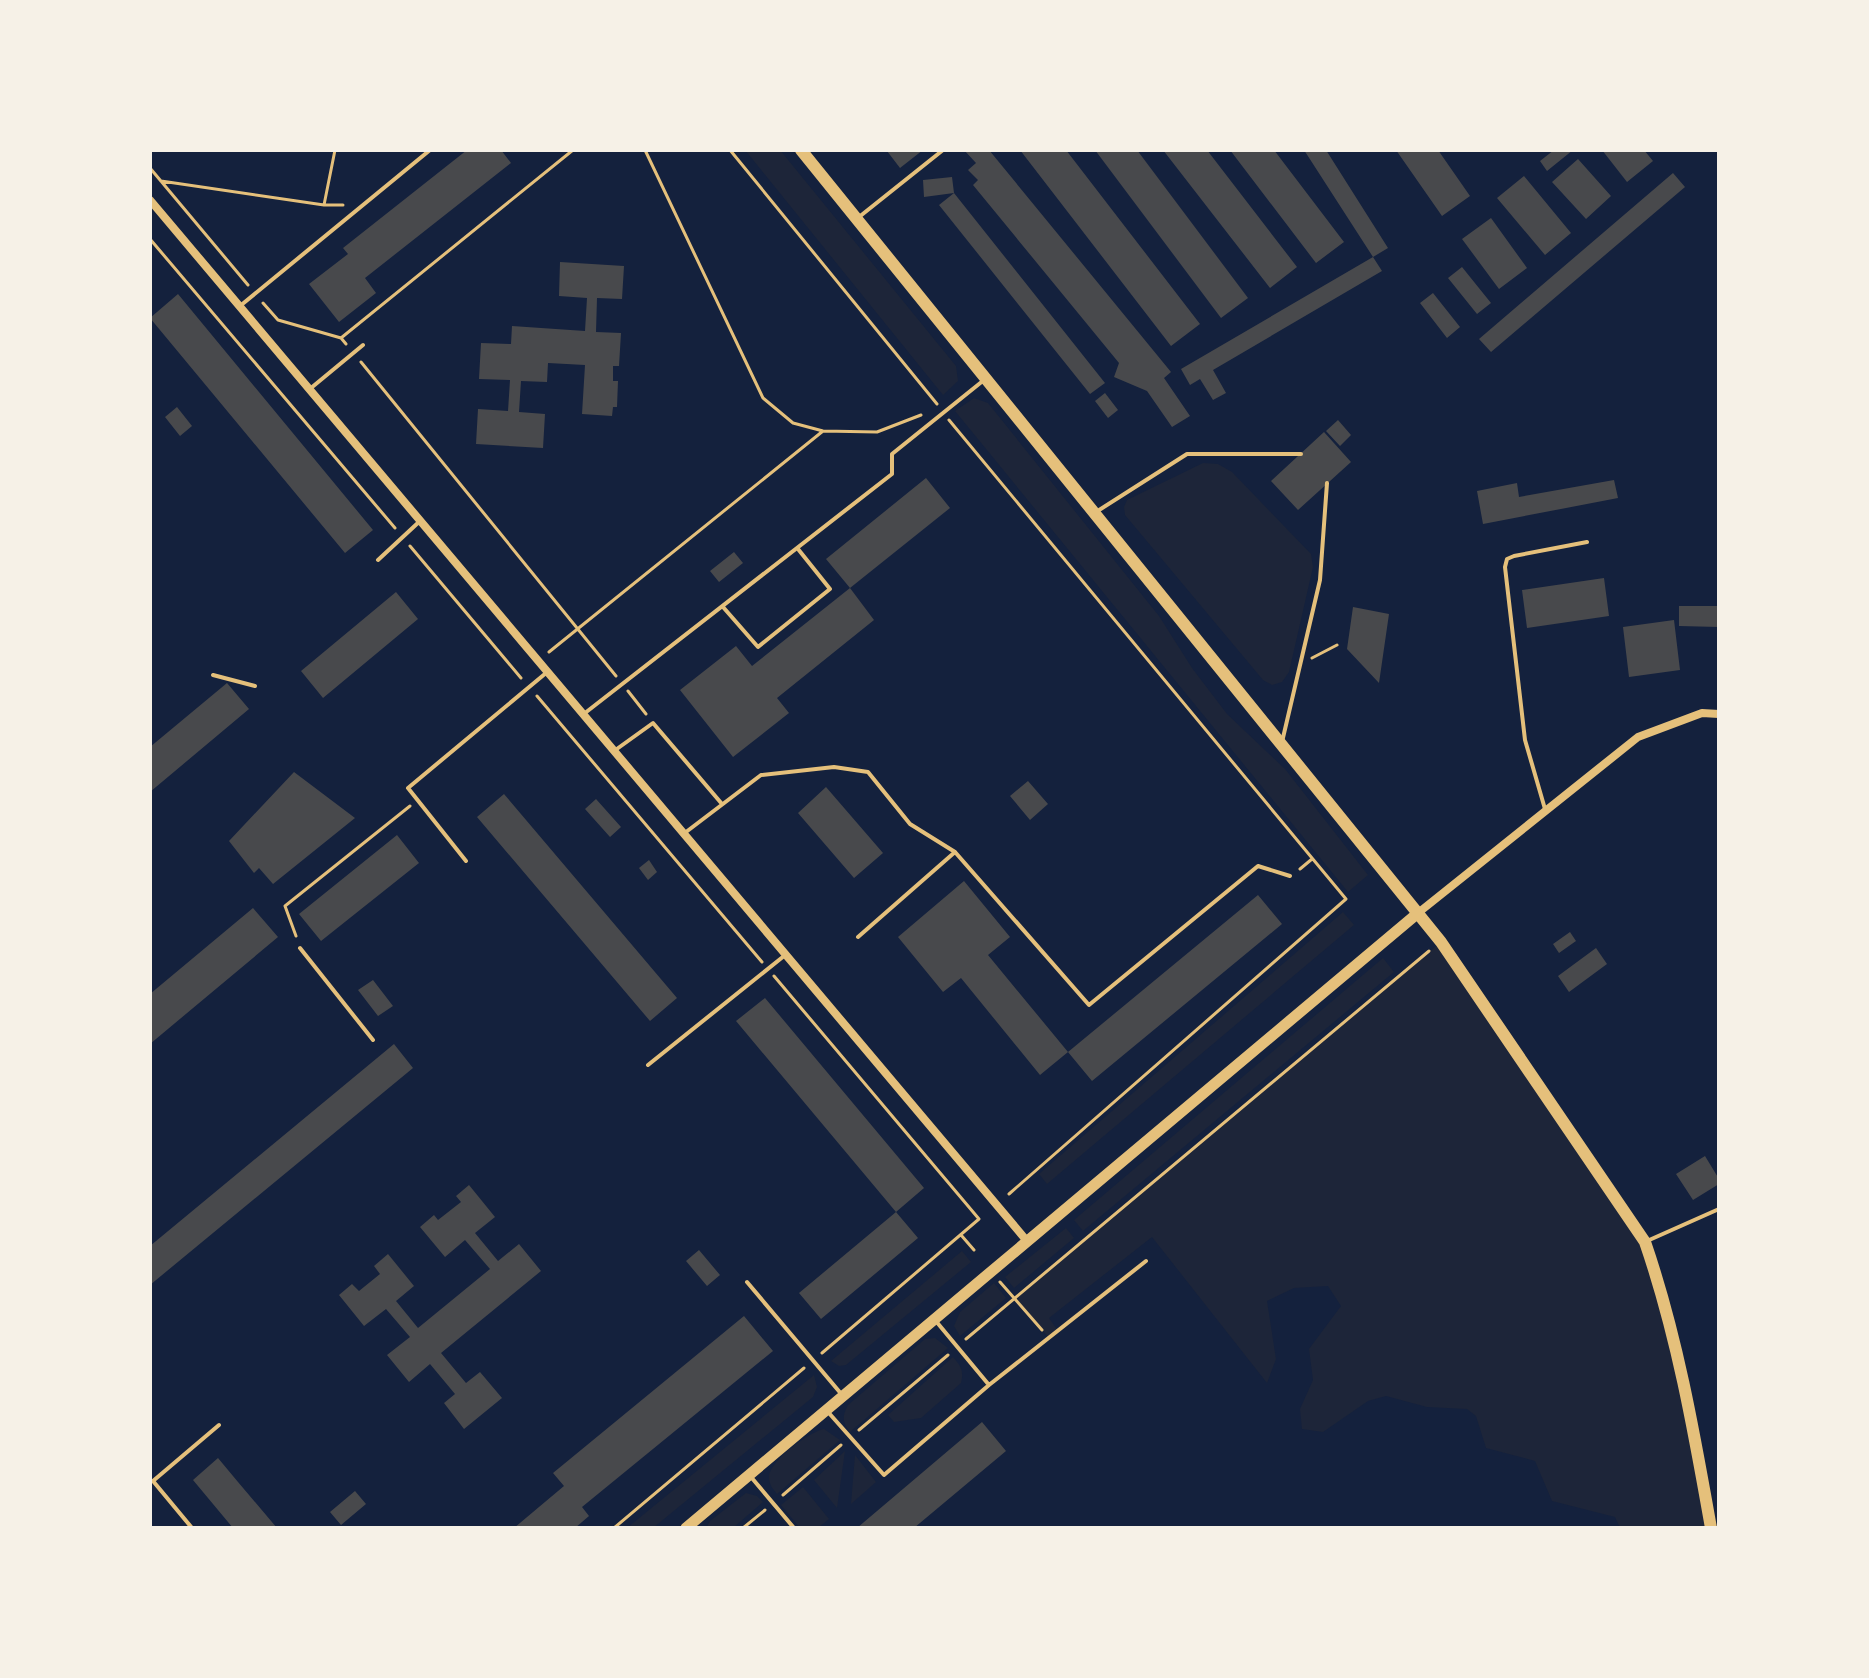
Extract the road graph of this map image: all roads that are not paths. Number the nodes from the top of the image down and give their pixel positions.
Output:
1 (430, 150) edge
2 (801, 150) edge
3 (943, 150) edge
4 (150, 200) edge
5 (857, 219) junction
6 (240, 306) junction
7 (363, 345) dead end
8 (986, 379) junction
9 (309, 389) junction
10 (1301, 454) dead end
11 (1327, 483) dead end
12 (1094, 513) junction
13 (421, 521) junction
14 (1587, 542) dead end
15 (797, 549) junction
16 (378, 560) dead end
17 (723, 607) junction
18 (547, 671) junction
19 (213, 675) dead end
20 (255, 686) dead end
21 (1719, 714) edge
22 (583, 715) junction
23 (1281, 744) junction
24 (614, 751) junction
25 (722, 804) junction
26 (1545, 811) junction
27 (684, 834) junction
28 (955, 852) junction
29 (466, 861) dead end
30 (1290, 876) road end
31 (1418, 913) junction
32 (858, 937) dead end
33 (300, 948) road end
34 (786, 954) junction
35 (373, 1040) dead end
36 (648, 1065) dead end
37 (1719, 1209) edge
38 (1027, 1241) junction
39 (1645, 1242) junction
40 (1146, 1261) dead end
41 (747, 1282) dead end
42 (934, 1319) junction
43 (989, 1385) junction
44 (844, 1396) junction
45 (827, 1410) junction
46 (219, 1425) dead end
47 (749, 1475) junction
48 (192, 1528) edge
49 (686, 1528) edge
50 (794, 1528) edge
51 (1711, 1528) edge

1 - 6 lane
2 - 5 main road
3 - 5 lane
4 - 6 street
5 - 8 main road
6 - 9 street
7 - 9 lane
8 - 12 main road
8 - 15 lane
9 - 13 street
10 - 12 lane
11 - 23 lane
12 - 23 main road
13 - 16 lane
13 - 18 street
14 - 26 lane
15 - 17 lane
15 - 17 lane
17 - 22 lane
18 - 22 street
18 - 29 lane
19 - 20 lane
21 - 26 street
22 - 24 street
23 - 31 main road
24 - 25 lane
24 - 27 street
25 - 27 lane
25 - 28 lane
26 - 31 street
27 - 34 street
28 - 30 lane
28 - 32 lane
31 - 38 street
31 - 39 main road
33 - 35 lane
34 - 36 lane
34 - 38 street
37 - 39 lane
38 - 42 street
39 - 51 main road
40 - 43 lane
41 - 44 lane
42 - 43 lane
42 - 44 street
43 - 45 lane
44 - 45 street
45 - 47 street
46 - 48 lane
47 - 49 street
47 - 50 lane

